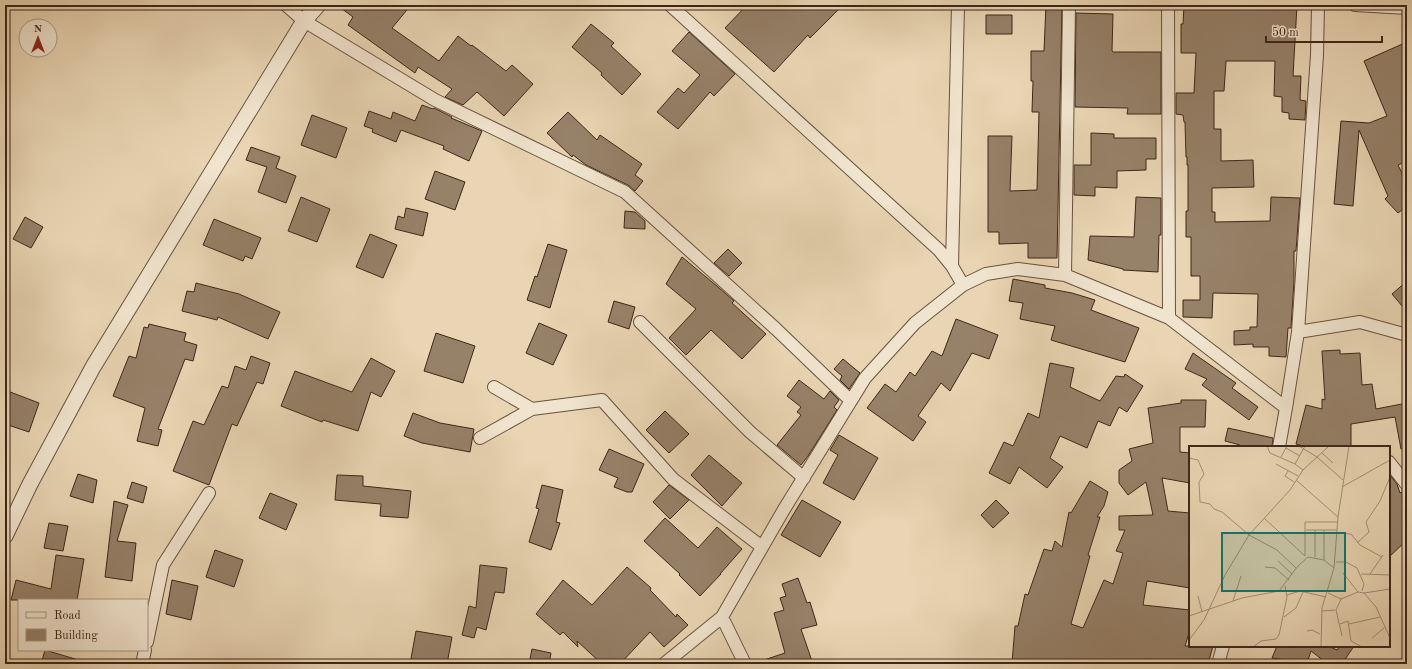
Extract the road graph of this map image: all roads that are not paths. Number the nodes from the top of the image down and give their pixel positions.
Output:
1 (286, 5) edge
2 (318, 5) edge
3 (670, 5) edge
4 (958, 5) edge
5 (1068, 5) edge
6 (1168, 5) edge
7 (1318, 5) edge
8 (1355, 5) edge
9 (1407, 8) edge
10 (304, 21) junction
11 (952, 266) junction
12 (1065, 275) junction
13 (963, 285) junction
14 (1169, 318) junction
15 (640, 322) dead end
16 (1298, 332) junction
17 (1407, 335) edge
18 (494, 387) dead end
19 (851, 401) junction
20 (1286, 408) junction
21 (532, 409) junction
22 (480, 438) dead end
23 (1279, 446) edge
24 (1390, 463) edge
25 (804, 478) junction
26 (1407, 484) edge
27 (209, 493) dead end
28 (5, 536) edge
29 (762, 547) junction
30 (722, 617) junction
31 (148, 637) edge
32 (1223, 647) edge
33 (145, 651) edge
34 (142, 664) edge
35 (664, 664) edge
36 (745, 664) edge
37 (1218, 664) edge

1 - 10 street
2 - 10 street
3 - 11 street
4 - 11 street
5 - 12 street
6 - 14 street
7 - 16 street
8 - 9 street
10 - 19 street
10 - 28 street
11 - 13 street
12 - 13 street
12 - 14 street
13 - 19 street
14 - 20 street
15 - 25 street
16 - 17 street
16 - 20 street
18 - 21 street
19 - 25 street
20 - 23 street
21 - 22 street
21 - 29 street
24 - 26 street
25 - 29 street
27 - 31 street
29 - 30 street
30 - 35 street
30 - 36 street
32 - 37 street
33 - 34 street

